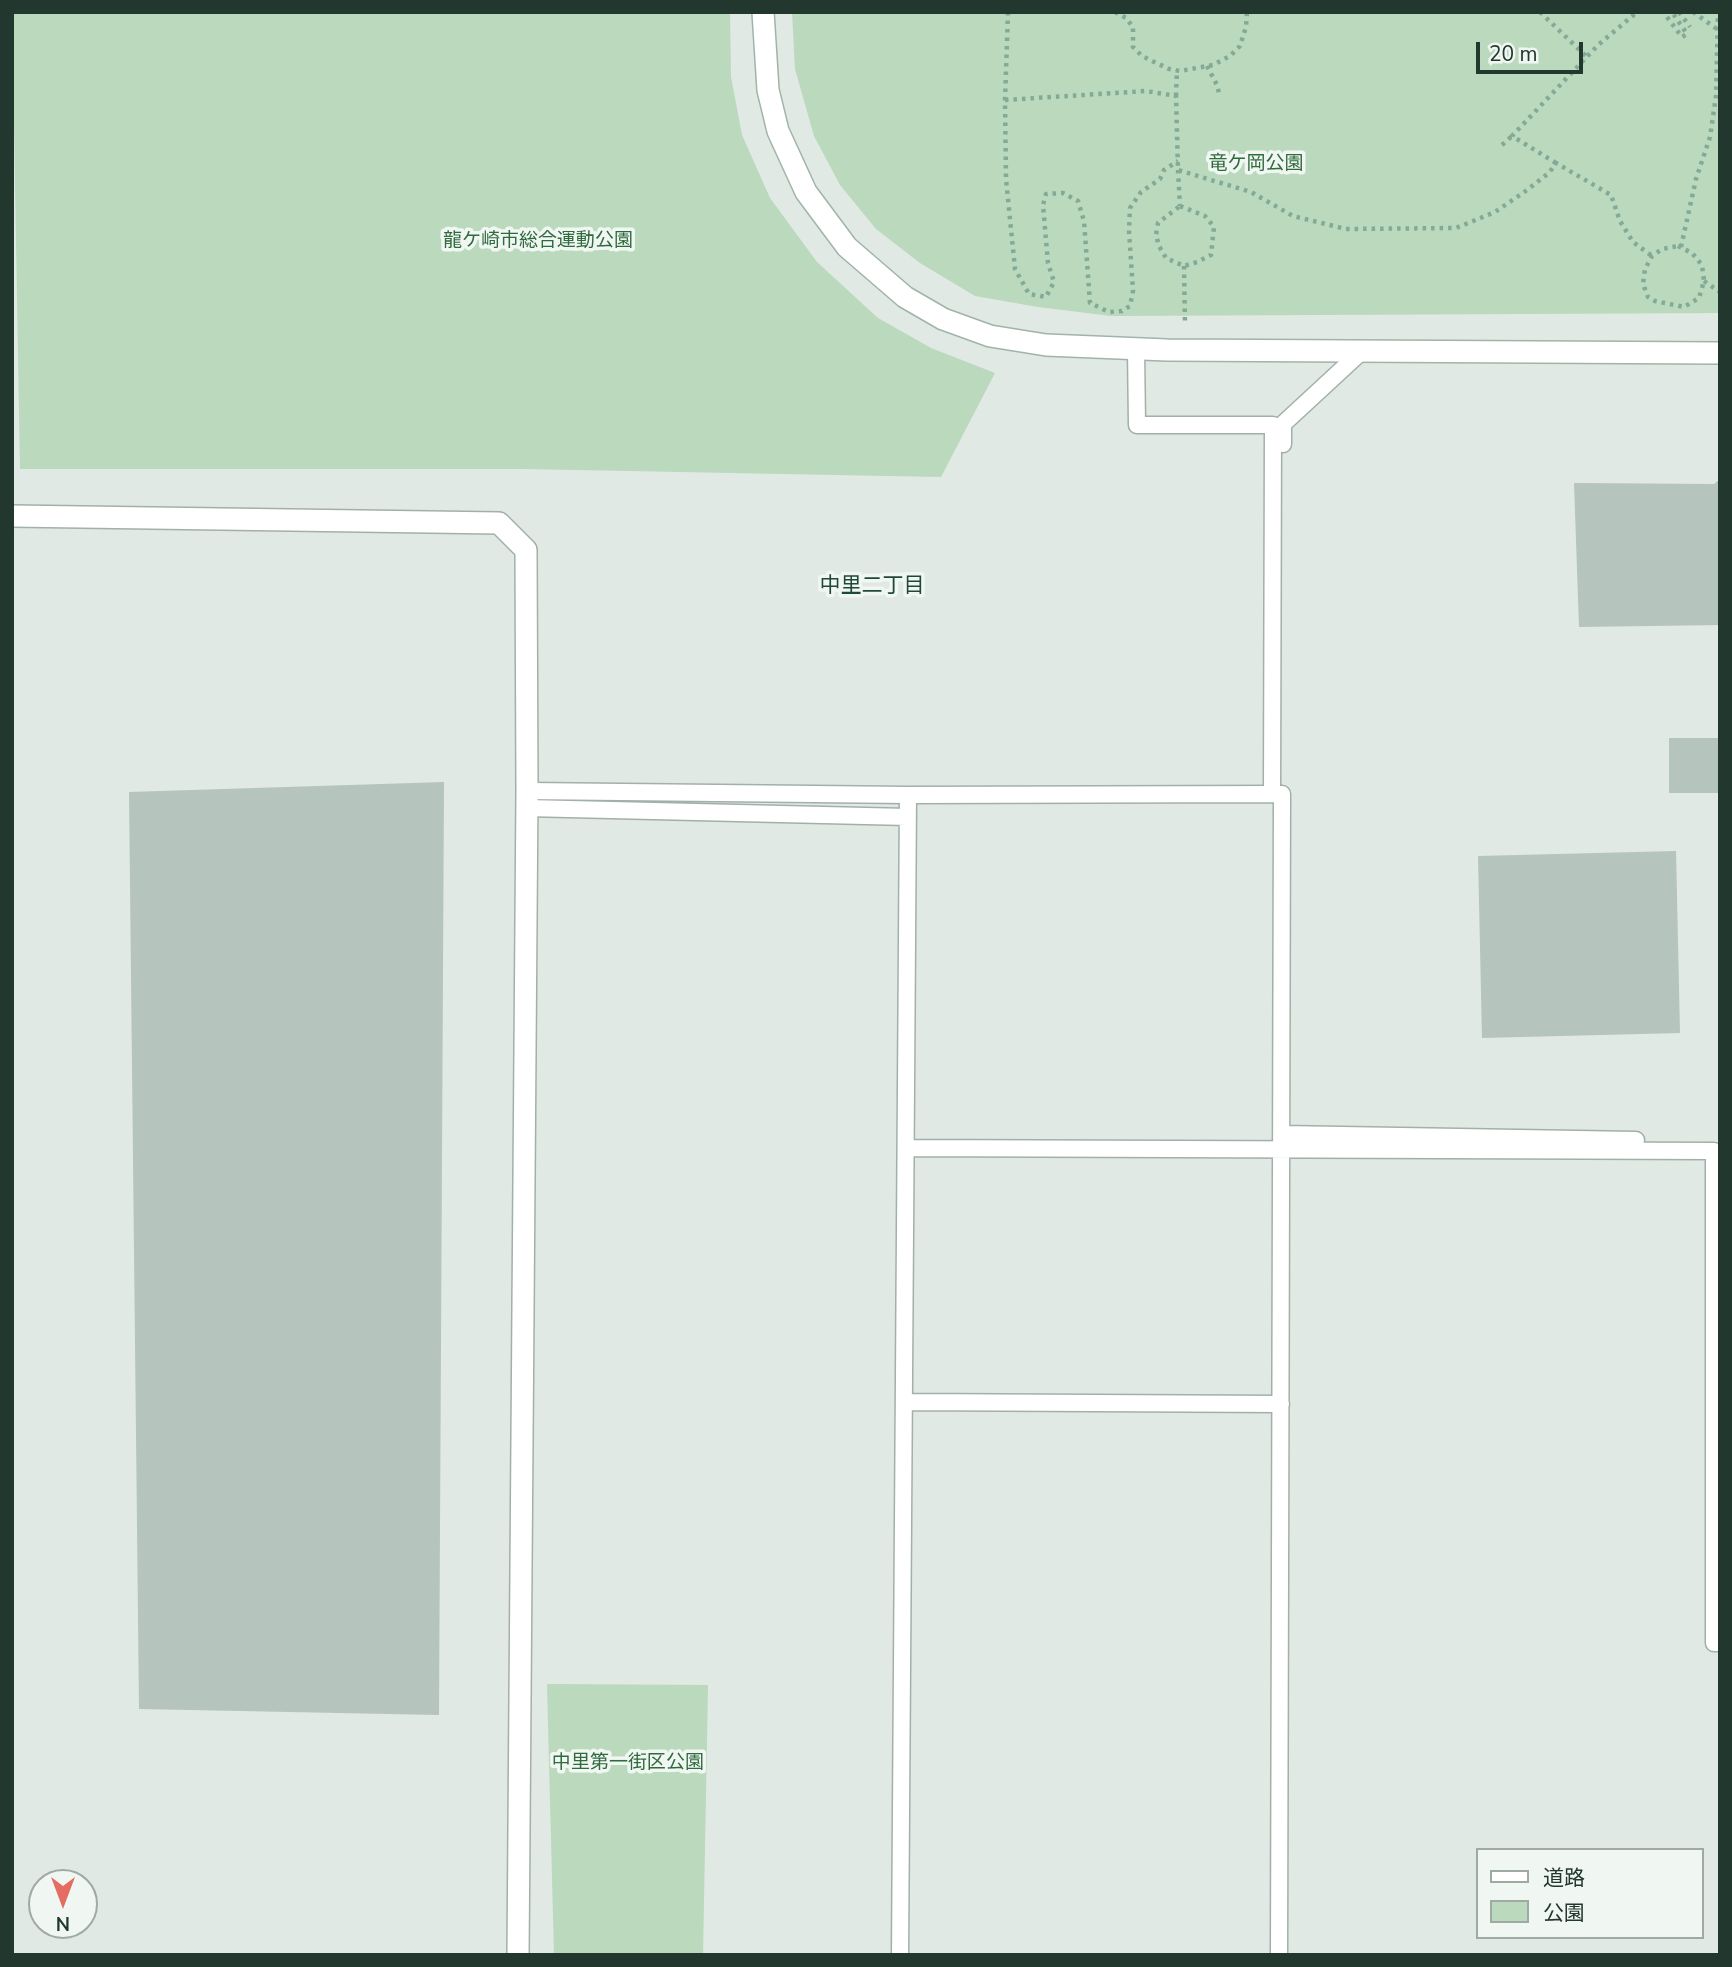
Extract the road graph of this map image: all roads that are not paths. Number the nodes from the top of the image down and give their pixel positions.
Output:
1 (763, 12) edge
2 (1136, 349) junction
3 (1362, 351) junction
4 (1720, 353) edge
5 (12, 516) edge
6 (1277, 794) junction
7 (908, 795) junction
8 (526, 800) junction
9 (908, 817) junction
10 (1281, 1141) junction
11 (1720, 1141) edge
12 (906, 1148) junction
13 (906, 1402) junction
14 (1281, 1404) junction
15 (1720, 1643) edge
16 (518, 1955) edge
17 (900, 1955) edge
18 (1279, 1955) edge

1 - 2 street
2 - 3 street
2 - 6 lane
3 - 4 street
3 - 6 lane
5 - 8 street
6 - 7 lane
6 - 10 lane
7 - 8 lane
7 - 9 lane
8 - 9 lane
8 - 16 street
9 - 12 lane
10 - 11 lane
10 - 12 lane
10 - 14 lane
10 - 15 lane
12 - 13 lane
13 - 14 lane
13 - 17 lane
14 - 18 lane

